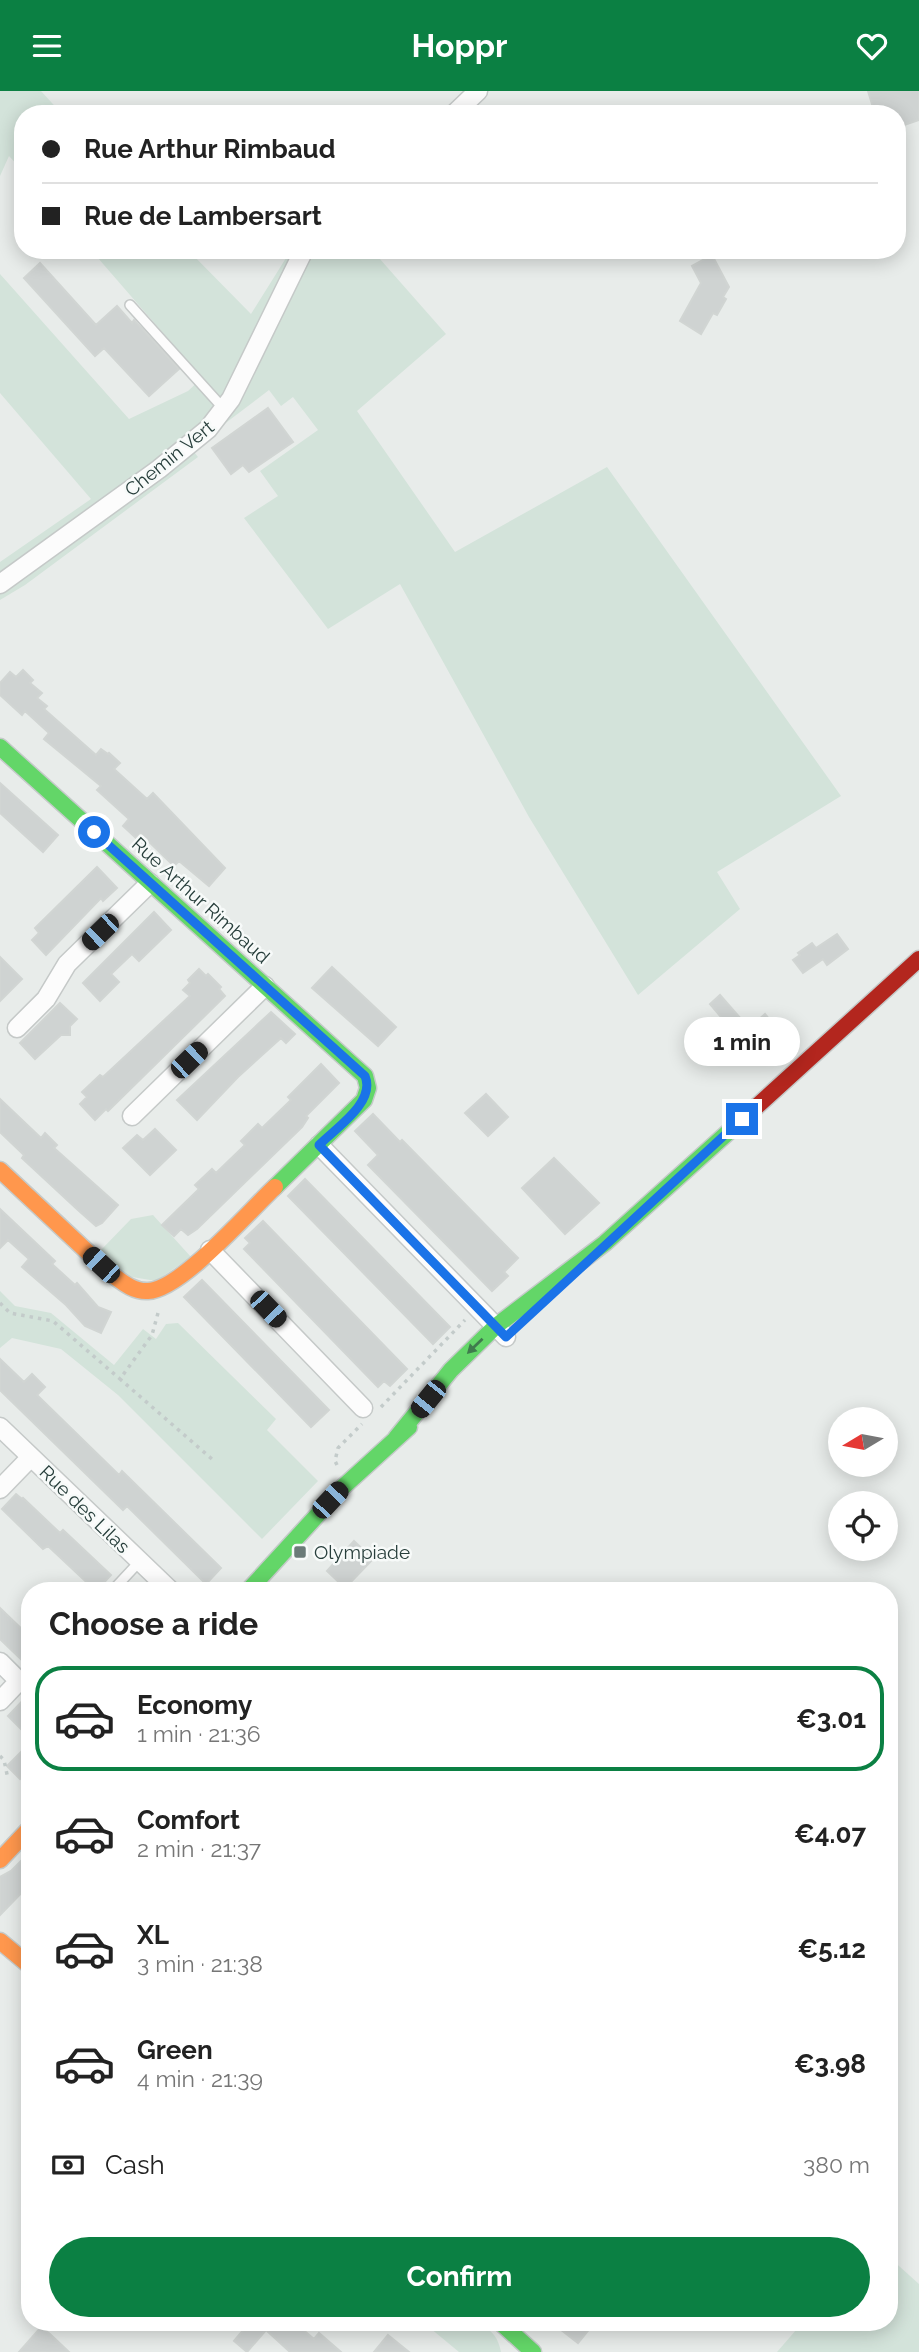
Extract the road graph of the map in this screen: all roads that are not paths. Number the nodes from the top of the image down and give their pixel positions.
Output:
1 (478, 91) edge
2 (463, 105) edge
3 (299, 259) edge
4 (130, 305) dead end
5 (224, 409) junction
6 (0, 584) edge
7 (0, 747) edge
8 (150, 883) junction
9 (919, 959) edge
10 (265, 986) junction
11 (16, 1028) dead end
12 (132, 1116) dead end
13 (319, 1145) junction
14 (0, 1170) edge
15 (210, 1250) junction
16 (501, 1332) junction
17 (370, 1412) road end
18 (0, 1427) edge
19 (31, 1457) junction
20 (0, 1489) edge
21 (140, 1561) junction
22 (120, 1582) edge
23 (162, 1582) edge
24 (256, 1582) edge
25 (0, 1662) edge
26 (21, 1676) edge
27 (21, 1683) edge
28 (0, 1701) edge
29 (21, 1837) edge
30 (2, 1857) edge
31 (0, 1941) edge
32 (21, 1958) edge
33 (510, 2331) edge
34 (533, 2352) edge

1 - 2 street
3 - 5 street, Chemin Vert
4 - 5 lane
5 - 6 street, Chemin Vert
7 - 8 main road, Rue Arthur Rimbaud
8 - 10 main road, Rue Arthur Rimbaud
8 - 11 street
9 - 16 main road
10 - 12 street
10 - 13 main road, Rue Arthur Rimbaud
13 - 15 main road
13 - 16 street
14 - 15 main road
15 - 17 street
16 - 24 main road
18 - 19 street, Rue des Lilas
19 - 20 street
19 - 21 street, Rue des Lilas
21 - 22 lane
21 - 23 street, Rue des Lilas
25 - 26 street
27 - 28 street
29 - 30 main road
31 - 32 main road
33 - 34 main road

